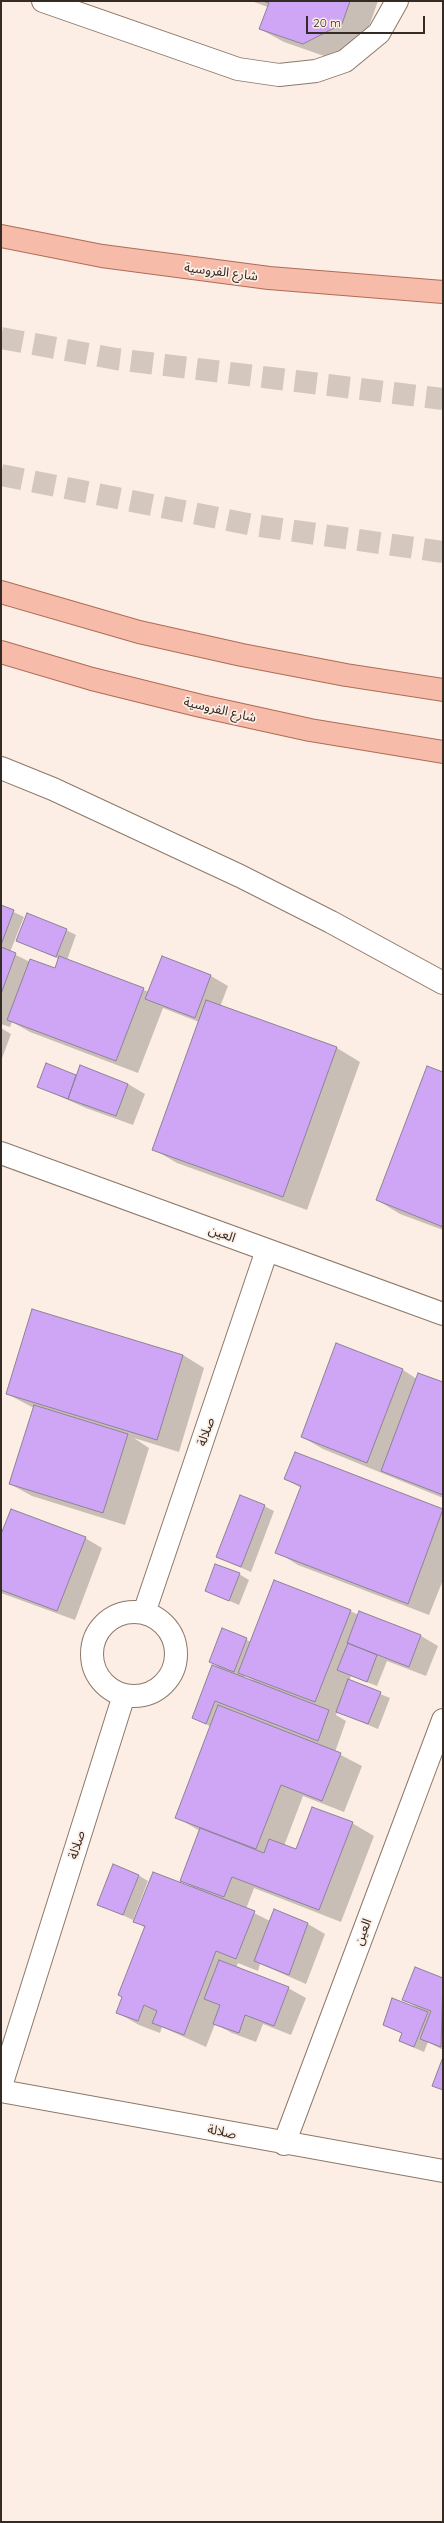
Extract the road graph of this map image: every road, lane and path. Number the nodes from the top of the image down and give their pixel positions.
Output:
1 (43, 1) edge
2 (397, 1) edge
3 (1, 236) edge
4 (443, 292) edge
5 (1, 592) edge
6 (1, 652) edge
7 (443, 690) edge
8 (421, 749) junction
9 (443, 752) edge
10 (443, 756) edge
11 (1, 768) edge
12 (443, 983) edge
13 (1, 1153) edge
14 (267, 1250) junction
15 (443, 1314) edge
16 (144, 1613) junction
17 (124, 1695) junction
18 (443, 1720) edge
19 (1, 2086) edge
20 (1, 2091) edge
21 (284, 2144) junction
22 (443, 2171) edge

1 - 2 street
3 - 4 main road, شارع الفروسية
5 - 7 main road
6 - 8 main road, شارع الفروسية
8 - 9 main road, شارع الفروسية
8 - 10 main road
11 - 12 street
13 - 14 street, العين
14 - 15 street, العين
14 - 16 street, صلالة
16 - 17 street
16 - 17 street
17 - 19 street, صلالة
18 - 21 street, العين
20 - 21 street, صلالة
21 - 22 street, صلالة

